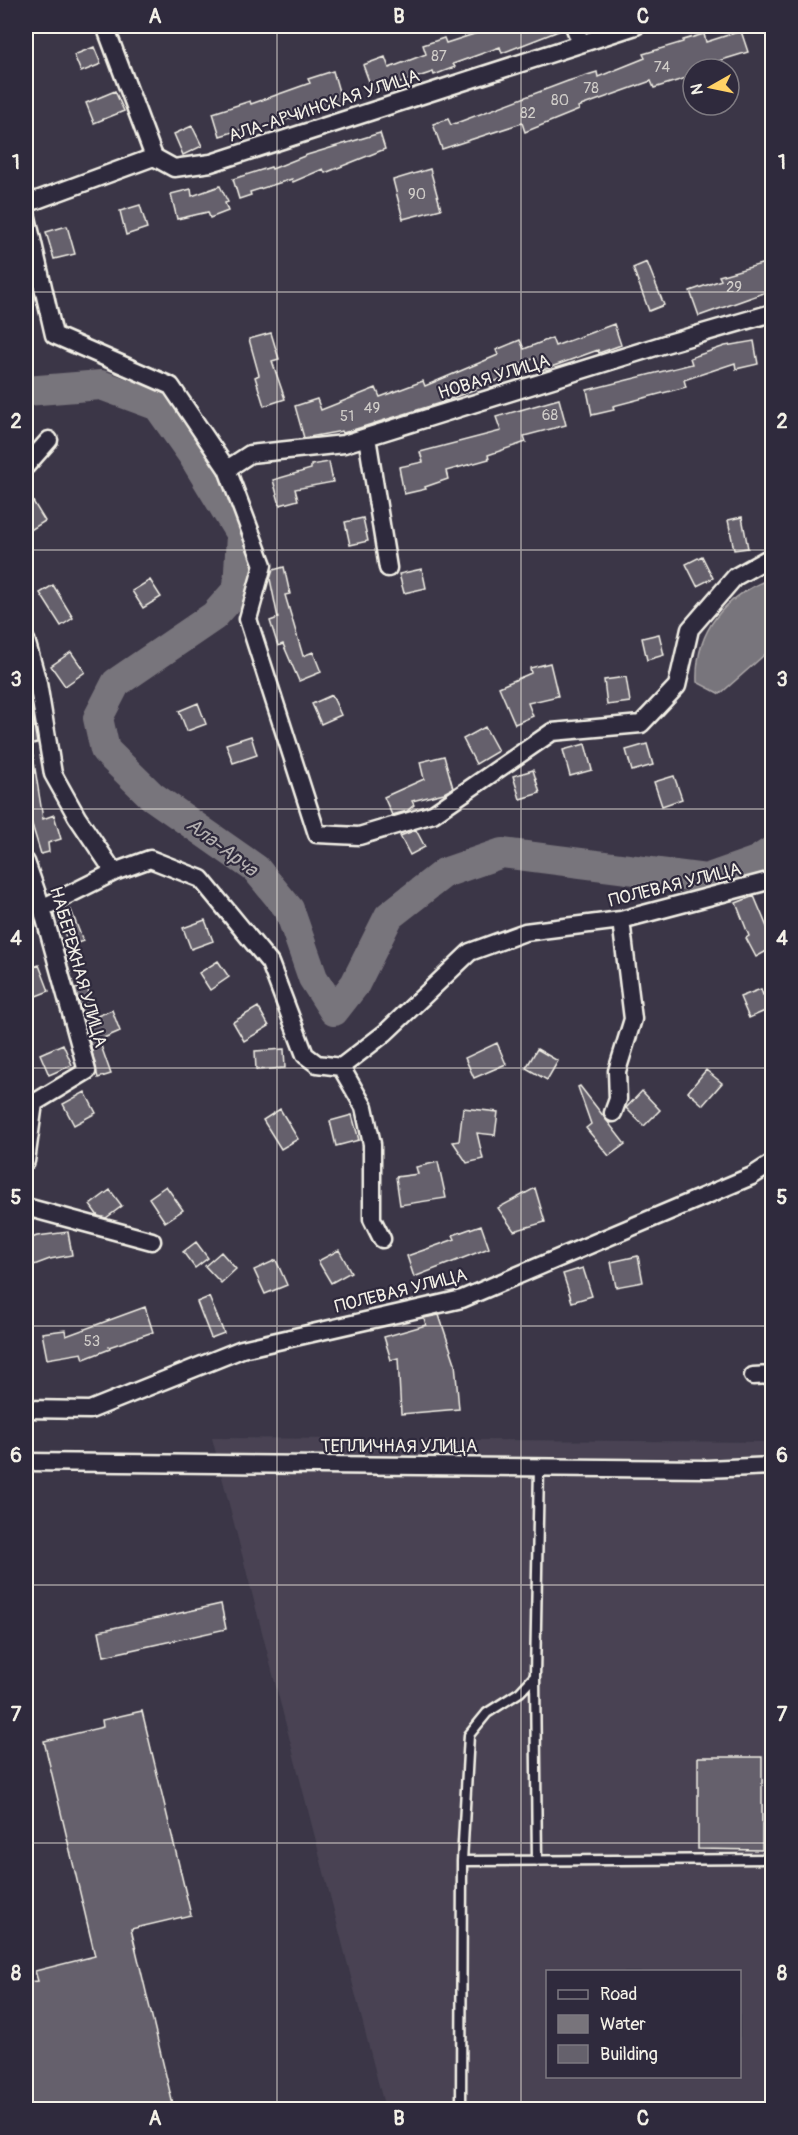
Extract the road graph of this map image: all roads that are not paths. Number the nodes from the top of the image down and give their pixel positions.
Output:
1 (105, 26) edge
2 (574, 26) edge
3 (636, 26) edge
4 (581, 43) junction
5 (154, 157) junction
6 (26, 204) edge
7 (26, 213) edge
8 (772, 314) edge
9 (367, 437) junction
10 (49, 440) dead end
11 (26, 466) edge
12 (227, 469) junction
13 (772, 559) edge
14 (388, 568) dead end
15 (26, 640) edge
16 (26, 862) edge
17 (114, 872) junction
18 (772, 880) edge
19 (42, 908) junction
20 (621, 920) junction
21 (341, 1067) junction
22 (613, 1113) dead end
23 (26, 1161) edge
24 (772, 1162) edge
25 (26, 1206) edge
26 (382, 1239) dead end
27 (152, 1241) dead end
28 (753, 1376) dead end
29 (772, 1376) edge
30 (26, 1409) edge
31 (26, 1462) edge
32 (772, 1466) edge
33 (539, 1467) junction
34 (535, 1676) junction
35 (772, 1859) edge
36 (462, 1861) junction
37 (537, 1861) junction
38 (461, 2109) edge

1 - 5 street
2 - 4 street
3 - 4 street, АЛА-АРЧИНСКАЯ УЛИЦА
4 - 5 street, АЛА-АРЧИНСКАЯ УЛИЦА
5 - 6 street
7 - 12 street
8 - 9 street, НОВАЯ УЛИЦА
9 - 12 street, НОВАЯ УЛИЦА
9 - 14 street
10 - 11 street
12 - 13 street
15 - 17 street
16 - 19 street, НАБЕРЕЖНАЯ УЛИЦА
17 - 19 street
17 - 21 street
18 - 20 street, ПОЛЕВАЯ УЛИЦА
19 - 23 street, НАБЕРЕЖНАЯ УЛИЦА
20 - 21 street, ПОЛЕВАЯ УЛИЦА
20 - 22 street
21 - 26 street
24 - 30 street, ПОЛЕВАЯ УЛИЦА
25 - 27 street
28 - 29 street
31 - 33 street, ТЕПЛИЧНАЯ УЛИЦА
32 - 33 street, ТЕПЛИЧНАЯ УЛИЦА
33 - 34 lane
34 - 36 lane
34 - 37 lane
35 - 37 lane
36 - 37 lane
36 - 38 lane

